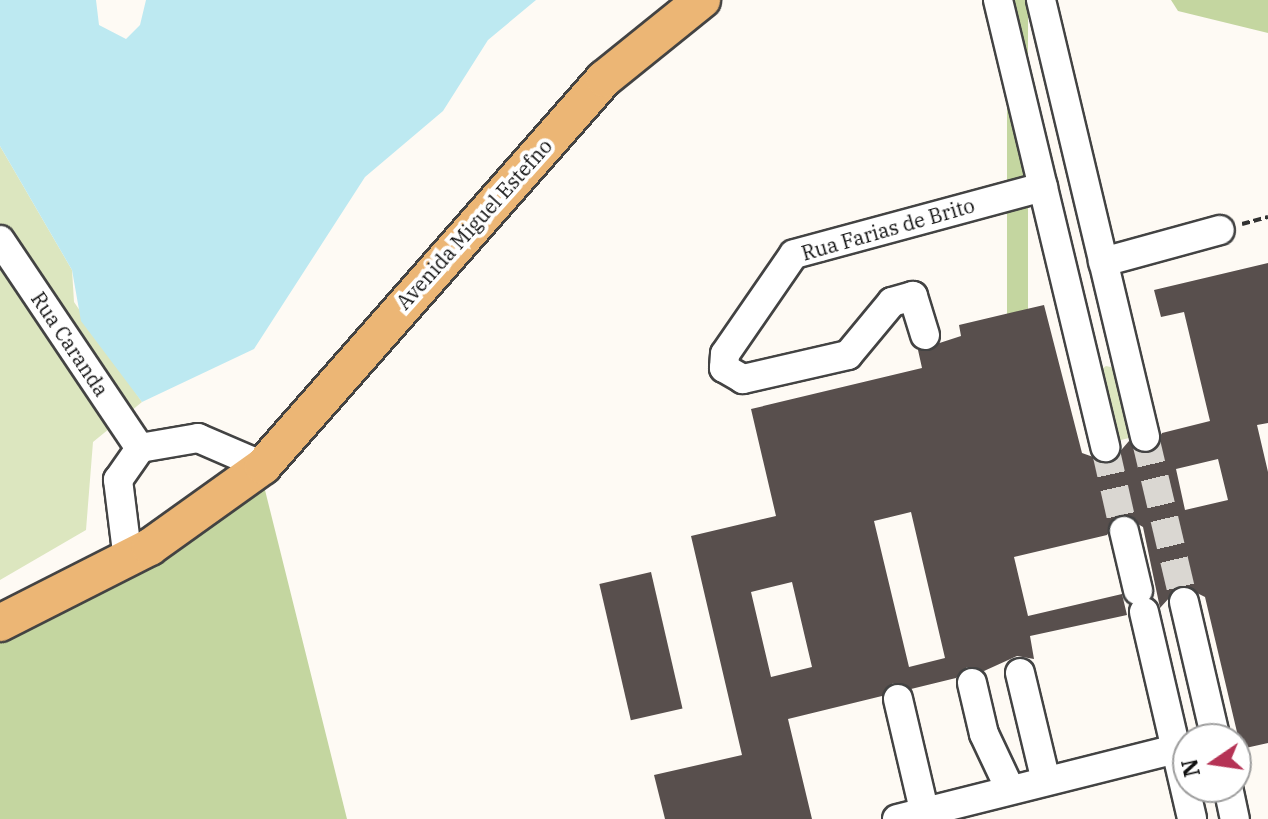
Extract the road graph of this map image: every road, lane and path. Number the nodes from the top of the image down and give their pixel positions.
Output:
1 (702, 0) edge
2 (998, 0) edge
3 (1041, 0) edge
4 (1043, 187) junction
5 (1220, 230) dead end
6 (0, 240) edge
7 (1103, 262) junction
8 (925, 335) dead end
9 (1124, 346) junction
10 (1083, 355) junction
11 (1145, 437) tunnel mouth
12 (1105, 447) tunnel mouth
13 (140, 448) junction
14 (263, 466) junction
15 (1124, 531) tunnel mouth
16 (128, 560) junction
17 (1184, 602) tunnel mouth
18 (0, 623) edge
19 (1020, 673) dead end
20 (972, 683) dead end
21 (898, 699) dead end
22 (1212, 723) edge
23 (1172, 732) edge
24 (1172, 750) edge
25 (1046, 781) junction
26 (1010, 789) junction
27 (910, 814) edge

1 - 14 main road, Avenida Miguel Estefno
2 - 4 lane
3 - 7 lane
4 - 8 lane, Rua Farias de Brito
4 - 10 lane
5 - 7 lane
6 - 13 lane, Rua Caranda
7 - 9 lane
9 - 10 lane
9 - 11 lane
10 - 12 lane
13 - 14 lane
13 - 16 lane
14 - 16 main road, Avenida Miguel Estefno
15 - 23 lane
16 - 18 main road, Avenida Miguel Estefno
17 - 22 lane
19 - 25 lane
20 - 26 lane
21 - 27 lane
24 - 25 lane
25 - 26 lane
26 - 27 lane

